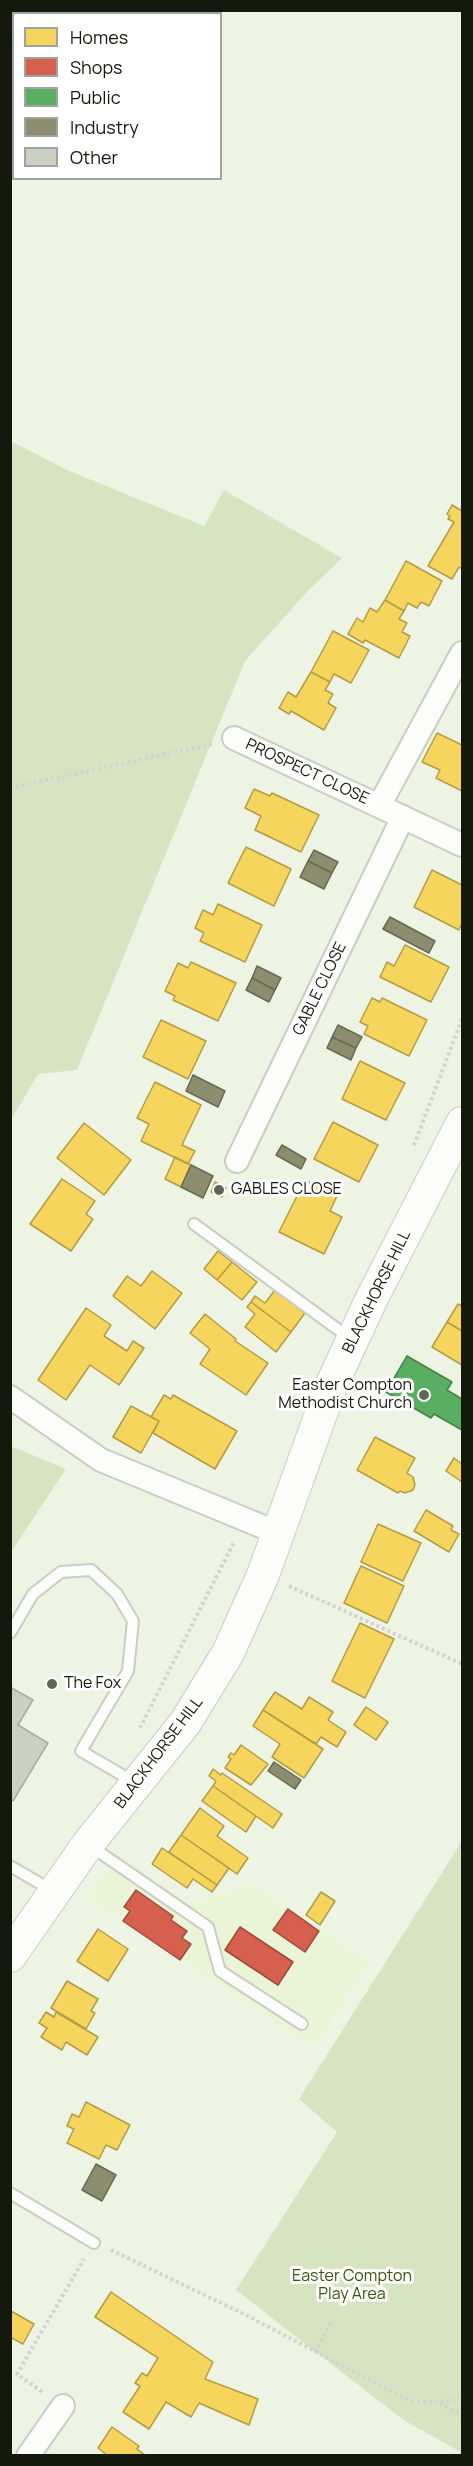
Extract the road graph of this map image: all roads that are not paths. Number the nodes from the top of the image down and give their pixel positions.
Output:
1 (462, 653) edge
2 (234, 738) road end
3 (380, 806) junction
4 (403, 816) junction
5 (462, 845) edge
6 (462, 1123) edge
7 (237, 1161) dead end
8 (194, 1224) dead end
9 (352, 1340) junction
10 (10, 1397) edge
11 (278, 1533) junction
12 (10, 1633) edge
13 (136, 1784) junction
14 (88, 1844) junction
15 (10, 1866) edge
16 (54, 1891) junction
17 (10, 1956) edge
18 (302, 2024) dead end
19 (10, 2193) edge
20 (94, 2243) road end
21 (63, 2406) road end
22 (28, 2456) edge

1 - 3 street, PROSPECT CLOSE
2 - 3 street, PROSPECT CLOSE
3 - 4 street, PROSPECT CLOSE
4 - 5 street, PROSPECT CLOSE
4 - 7 street, GABLE CLOSE
6 - 9 main road, BLACKHORSE HILL
8 - 9 lane
9 - 11 main road, BLACKHORSE HILL
10 - 11 street
11 - 13 main road, BLACKHORSE HILL
12 - 13 lane
13 - 14 main road, BLACKHORSE HILL
14 - 16 main road, BLACKHORSE HILL
14 - 18 lane
15 - 16 lane
16 - 17 main road, BLACKHORSE HILL
19 - 20 lane
21 - 22 street

